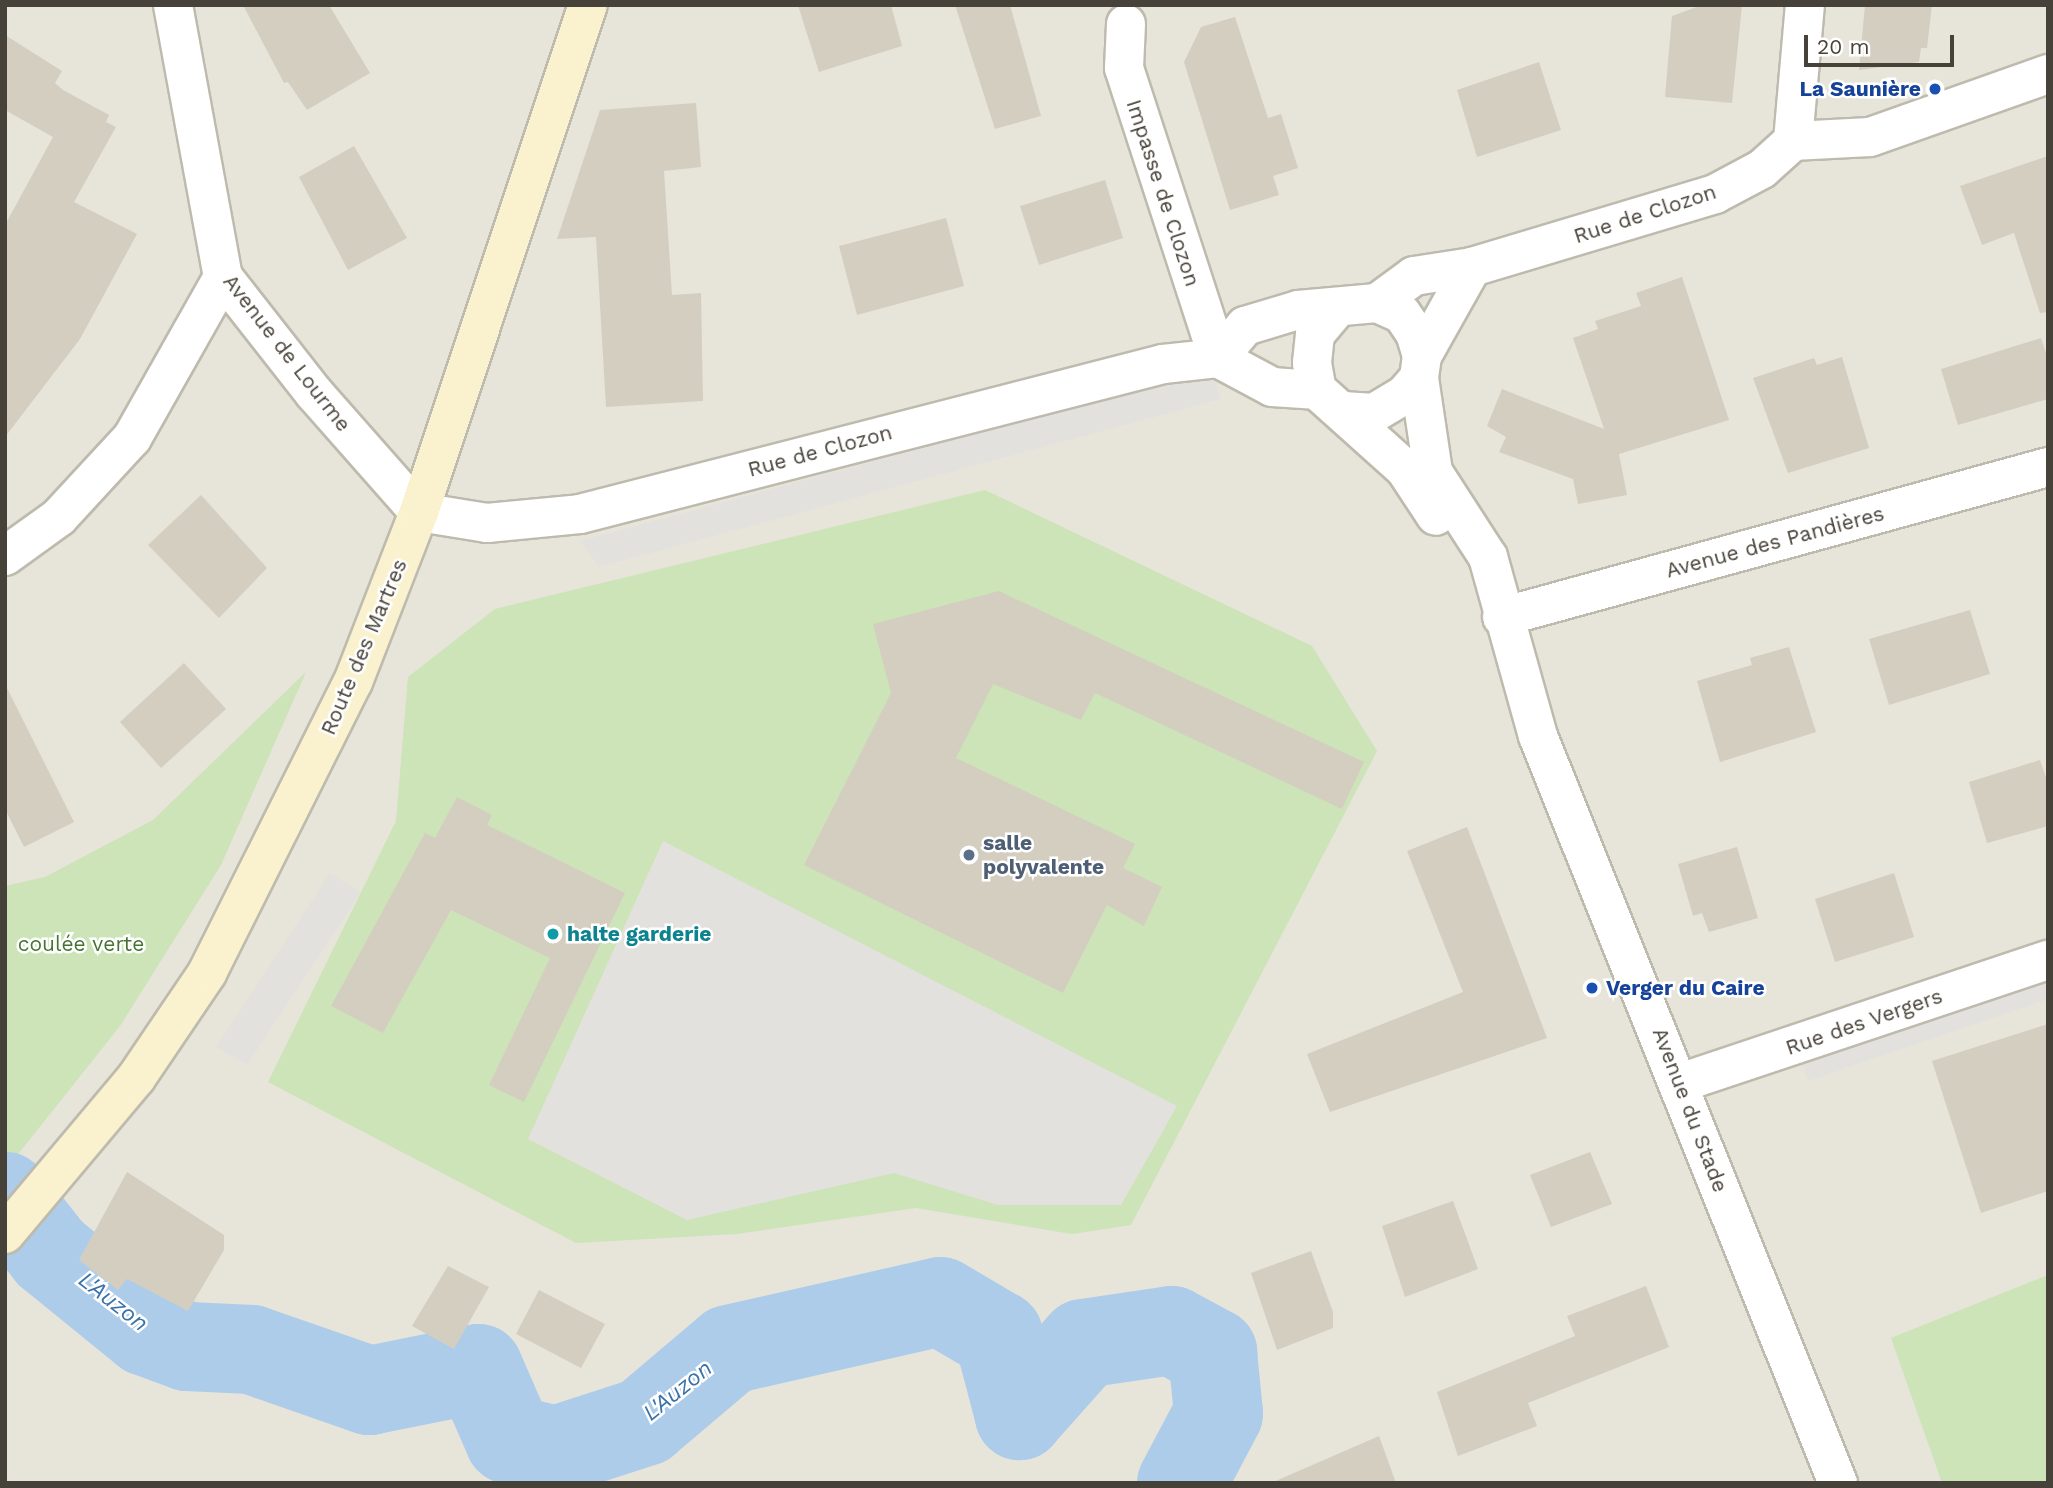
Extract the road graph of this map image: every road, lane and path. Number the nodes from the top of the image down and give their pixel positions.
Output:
1 (173, 5) edge
2 (1805, 5) edge
3 (584, 15) edge
4 (1126, 24) dead end
5 (2048, 74) edge
6 (1793, 141) junction
7 (1472, 267) junction
8 (223, 277) junction
9 (1377, 303) junction
10 (1337, 308) junction
11 (1219, 358) junction
12 (1420, 367) junction
13 (1330, 401) junction
14 (2048, 467) edge
15 (419, 512) junction
16 (5, 556) edge
17 (1502, 617) junction
18 (2048, 960) edge
19 (1680, 1083) junction
20 (16, 1221) edge
21 (1838, 1483) edge

1 - 8 street, Avenue de Lourme
2 - 6 street
3 - 15 main road, Route des Martres
4 - 11 street, Impasse de Clozon
5 - 6 street
6 - 7 street, Rue de Clozon
7 - 9 street, Rue de Clozon
7 - 12 street
8 - 15 street, Avenue de Lourme
8 - 16 street
9 - 10 street
9 - 12 street
10 - 11 street
10 - 13 street
11 - 13 street
11 - 15 street, Rue de Clozon
12 - 13 street
12 - 17 street, Avenue du Stade
13 - 17 street, Avenue du Stade
14 - 17 street, Avenue des Pandières
15 - 20 main road, Route des Martres
17 - 19 street, Avenue du Stade
18 - 19 street, Rue des Vergers
19 - 21 street, Avenue du Stade

